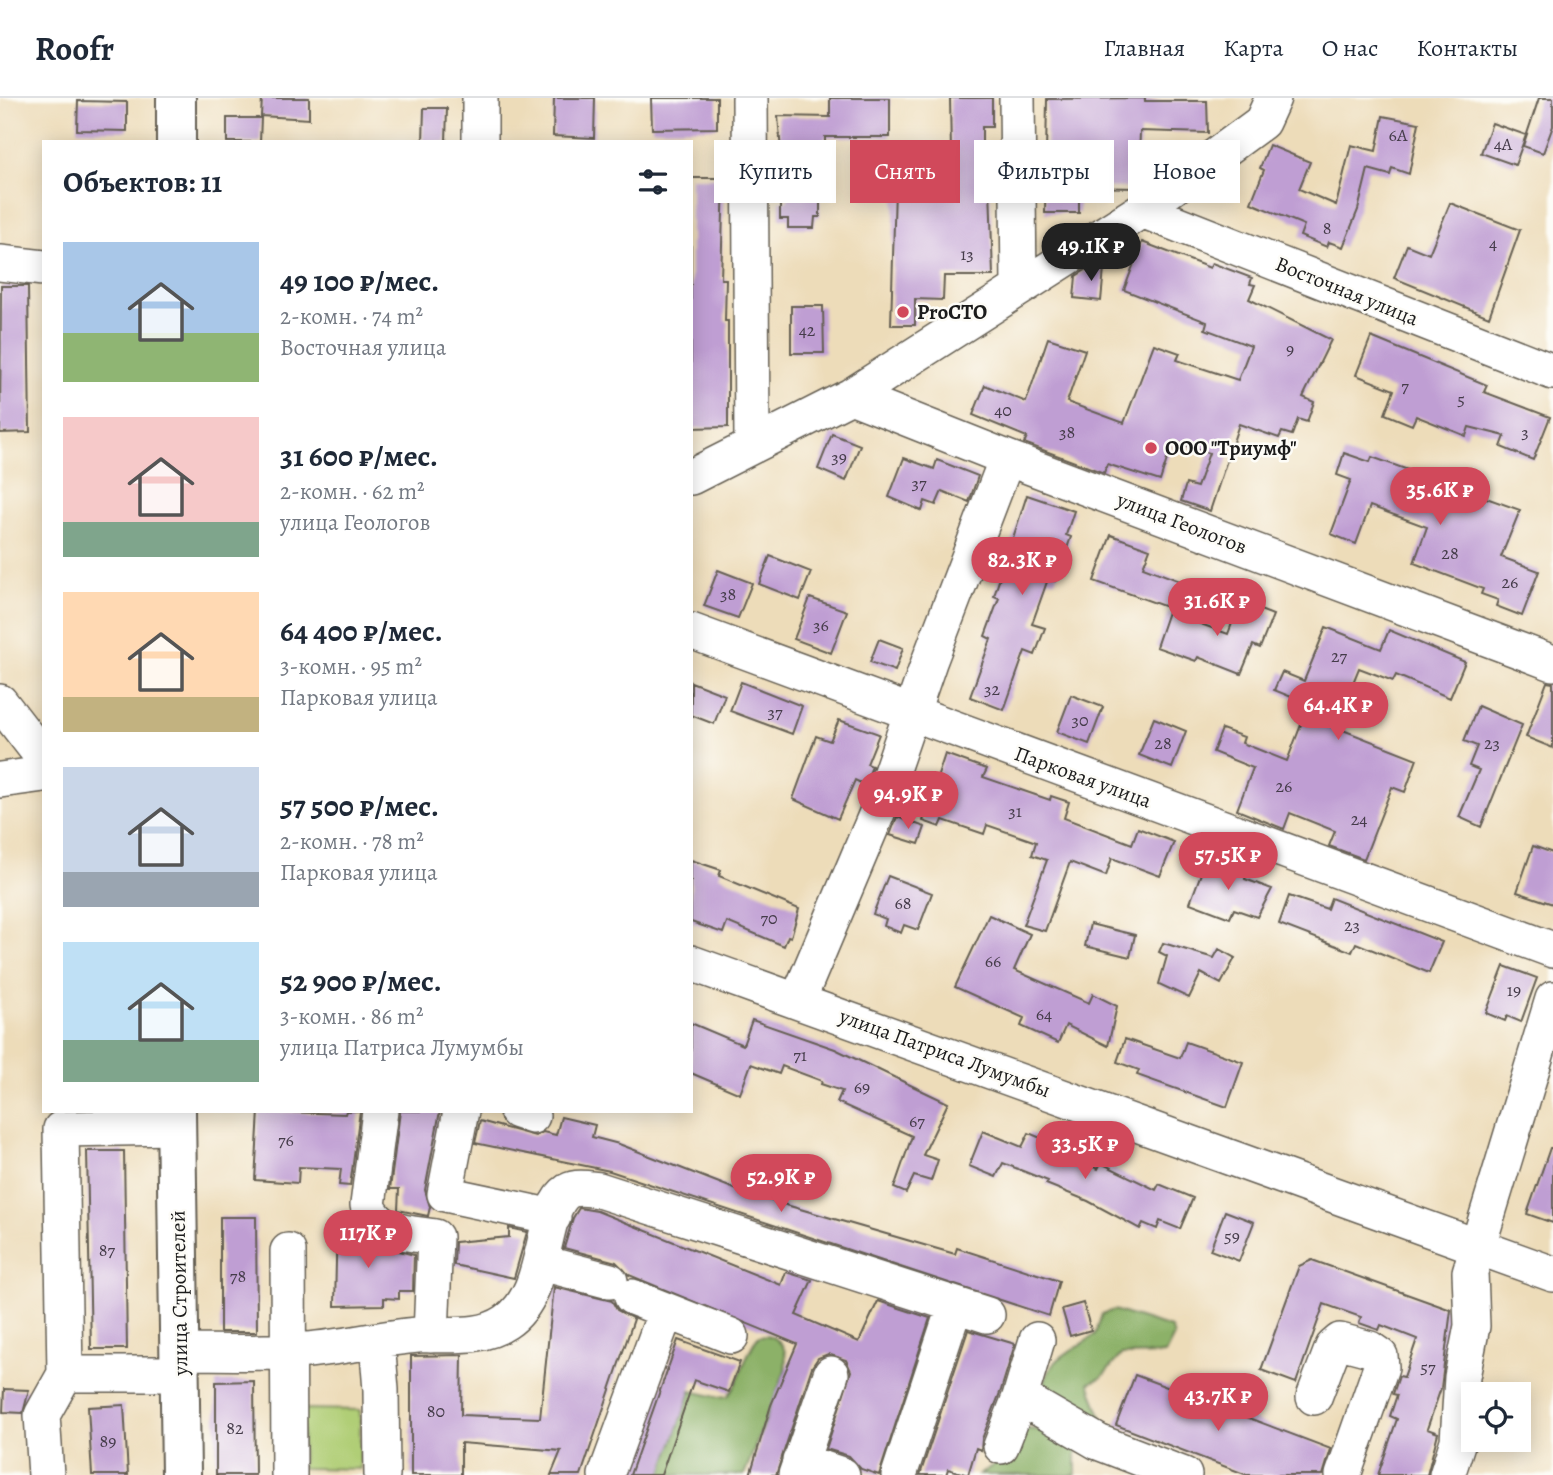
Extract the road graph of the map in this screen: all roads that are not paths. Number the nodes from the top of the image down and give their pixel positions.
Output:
1 (176, 98) edge
2 (480, 98) edge
3 (750, 98) edge
4 (1017, 98) edge
5 (1273, 98) edge
6 (176, 140) edge
7 (480, 140) edge
8 (1142, 210) junction
9 (0, 263) edge
10 (42, 268) edge
11 (1019, 287) junction
12 (1553, 372) edge
13 (851, 396) junction
14 (752, 444) junction
15 (1007, 458) junction
16 (693, 476) edge
17 (693, 632) edge
18 (1553, 663) edge
19 (0, 702) edge
20 (912, 714) junction
21 (42, 756) edge
22 (42, 774) edge
23 (0, 780) edge
24 (1553, 950) edge
25 (693, 964) edge
26 (1553, 999) edge
27 (798, 1000) junction
28 (380, 1113) edge
29 (461, 1113) edge
30 (176, 1119) edge
31 (61, 1120) edge
32 (444, 1194) junction
33 (553, 1217) junction
34 (435, 1237) junction
35 (1478, 1244) junction
36 (288, 1251) dead end
37 (542, 1264) junction
38 (1553, 1273) edge
39 (666, 1311) junction
40 (431, 1335) junction
41 (731, 1336) dead end
42 (1037, 1340) dead end
43 (377, 1341) junction
44 (288, 1351) junction
45 (180, 1363) junction
46 (65, 1374) junction
47 (831, 1374) dead end
48 (1020, 1396) junction
49 (1314, 1396) dead end
50 (1002, 1446) dead end
51 (1129, 1465) edge
52 (798, 1468) edge
53 (46, 1475) edge
54 (181, 1475) edge
55 (289, 1475) edge
56 (382, 1475) edge
57 (606, 1475) edge
58 (842, 1475) edge
59 (899, 1475) edge
60 (1184, 1475) edge
61 (1343, 1475) edge
62 (1447, 1475) edge

1 - 6 main road
2 - 7 street
3 - 14 street
4 - 11 street
5 - 8 street
8 - 11 street
8 - 12 street, Восточная улица
9 - 10 street
11 - 13 street
13 - 14 street
13 - 15 street, улица Геологов
14 - 16 street
15 - 18 street, улица Геологов
15 - 20 street
17 - 20 street, Парковая улица
19 - 21 street
20 - 24 street, Парковая улица
20 - 27 street
22 - 23 street
25 - 27 street, улица Патриса Лумумбы
26 - 35 street
27 - 35 street, улица Патриса Лумумбы
28 - 34 street
29 - 32 street
30 - 31 street
30 - 45 main road, улица Строителей
31 - 46 street
32 - 33 street
32 - 34 street
33 - 37 street
33 - 59 street
34 - 40 street
35 - 38 street, улица Патриса Лумумбы
35 - 62 street
36 - 44 street
37 - 39 street
37 - 40 street
39 - 41 street
39 - 57 street
40 - 43 street
42 - 48 street
43 - 44 street
43 - 56 street
44 - 45 street
44 - 55 street
45 - 46 street
45 - 54 main road, улица Строителей
46 - 53 street
47 - 52 street
48 - 50 street
48 - 51 street
49 - 61 street
51 - 60 street
52 - 58 street

